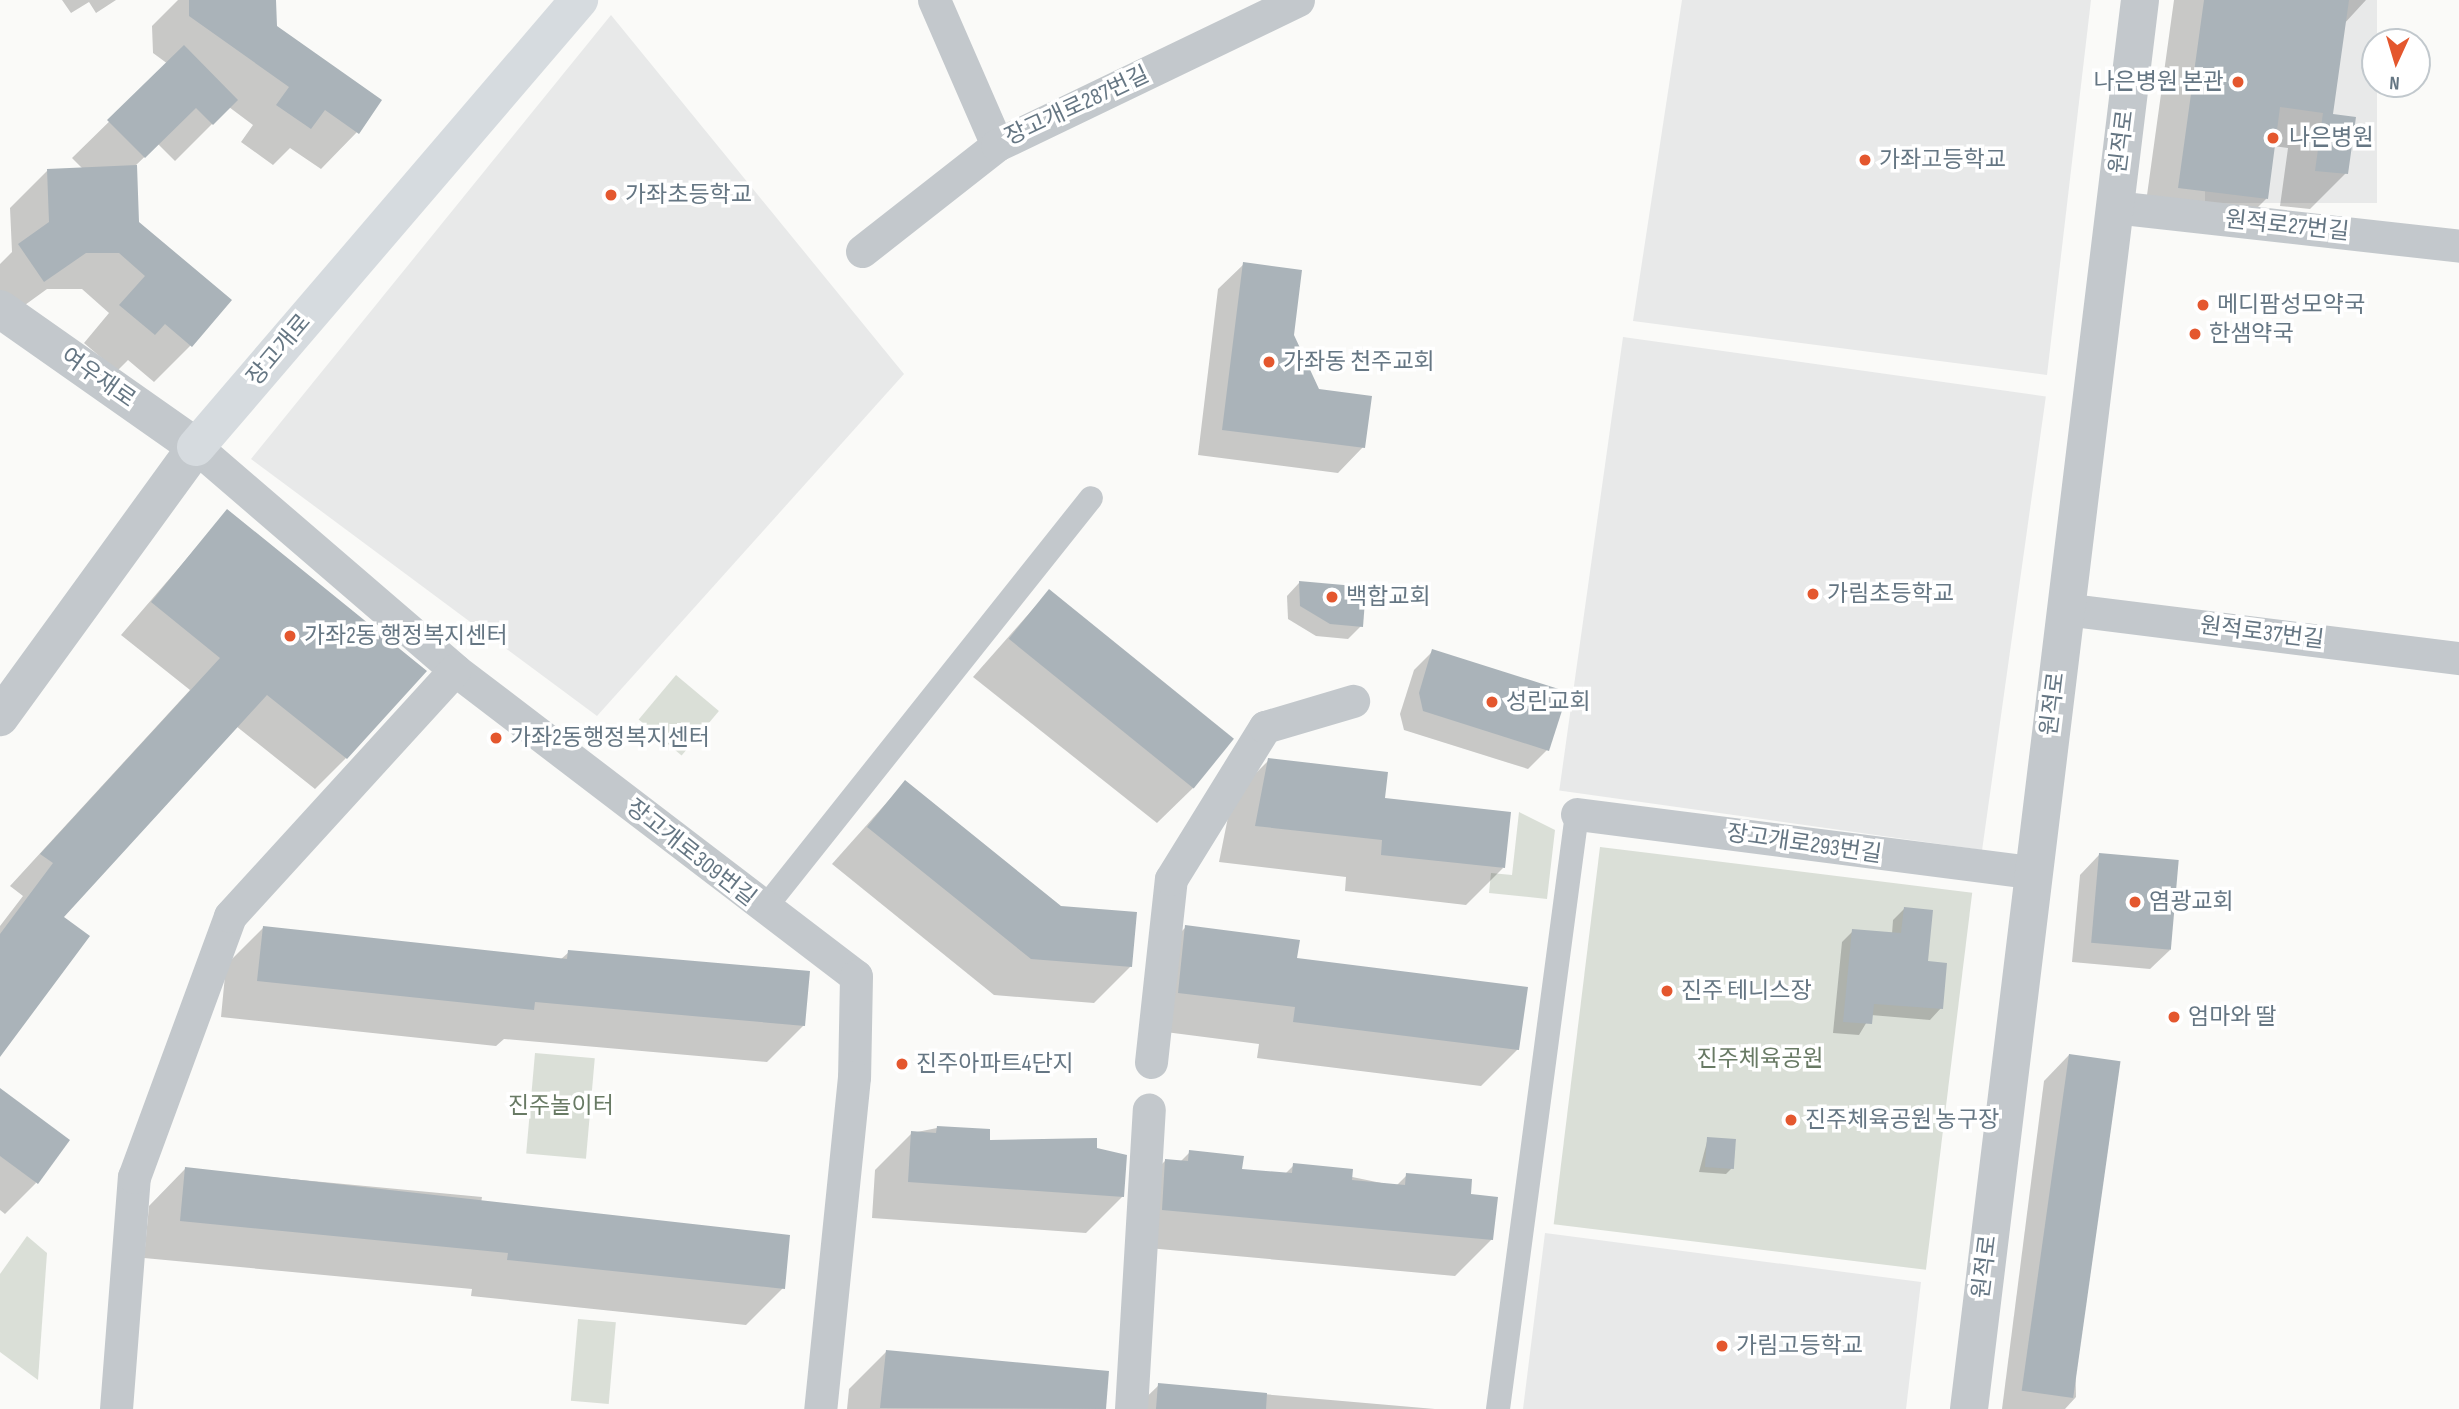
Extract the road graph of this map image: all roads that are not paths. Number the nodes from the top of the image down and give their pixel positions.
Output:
1 (579, 0) edge
2 (934, 0) edge
3 (1298, 0) edge
4 (2140, 0) edge
5 (997, 145) junction
6 (2114, 207) junction
7 (2459, 246) edge
8 (862, 251) dead end
9 (0, 309) edge
10 (196, 447) junction
11 (1091, 498) dead end
12 (2064, 609) junction
13 (2459, 657) edge
14 (455, 670) junction
15 (1353, 701) dead end
16 (0, 717) edge
17 (1577, 814) joint
18 (2032, 872) junction
19 (764, 909) junction
20 (1151, 1062) dead end
21 (1149, 1110) dead end
22 (116, 1409) edge
23 (820, 1409) edge
24 (1131, 1409) edge
25 (1498, 1409) edge
26 (1969, 1409) edge

1 - 10 main road, 장고개로
2 - 5 street, 장고개로287번길
3 - 5 street, 장고개로287번길
4 - 6 street, 원적로
5 - 8 street
6 - 7 street, 원적로27번길
6 - 12 street, 원적로
9 - 10 street, 여우재로
10 - 14 street, 장고개로309번길
10 - 16 street, 장고개로
11 - 19 street
12 - 13 street, 원적로37번길
12 - 18 street, 원적로
14 - 19 street, 장고개로309번길
14 - 22 street
15 - 20 street
17 - 18 street, 장고개로293번길
17 - 25 street
18 - 26 street, 원적로
19 - 23 street, 장고개로309번길
21 - 24 street

